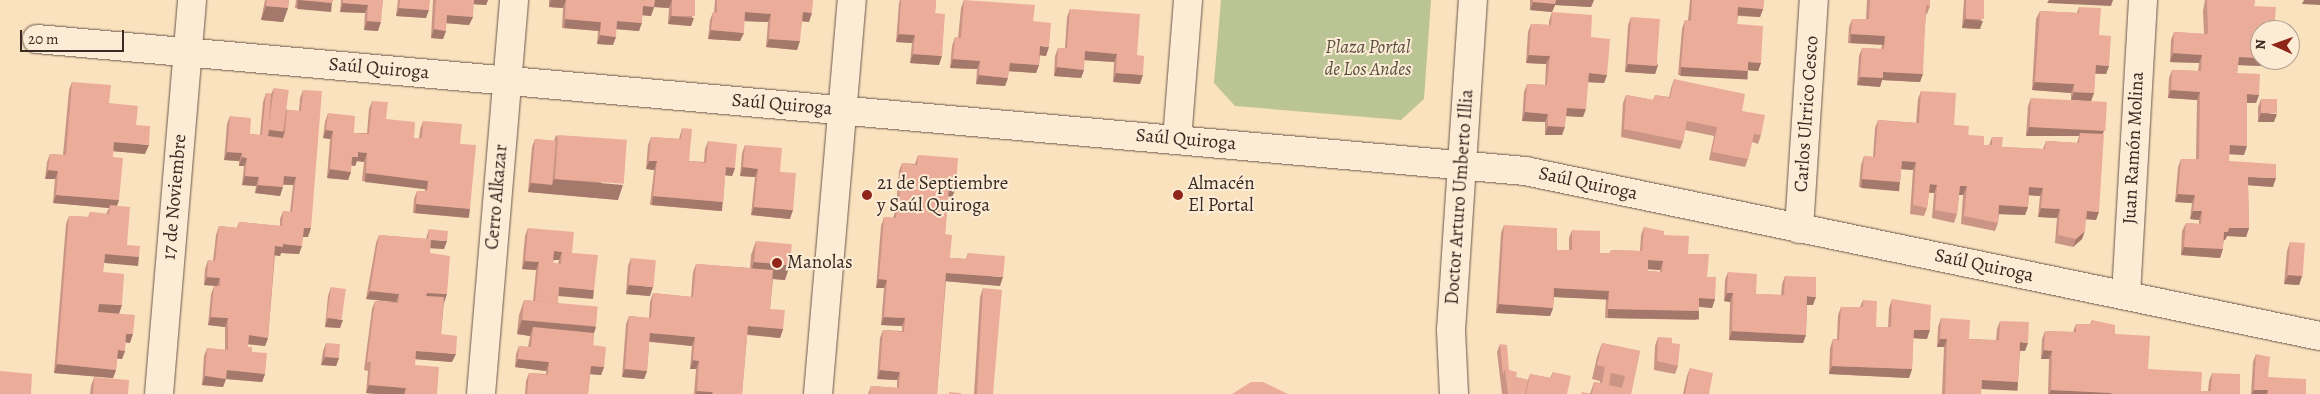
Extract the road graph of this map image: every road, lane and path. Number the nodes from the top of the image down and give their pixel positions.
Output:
1 (192, 0) edge
2 (514, 0) edge
3 (852, 0) edge
4 (1188, 0) edge
5 (1473, 0) edge
6 (1814, 0) edge
7 (2143, 0) edge
8 (37, 39) dead end
9 (186, 52) junction
10 (507, 80) junction
11 (843, 110) junction
12 (1177, 140) junction
13 (1462, 165) junction
14 (1799, 228) junction
15 (2126, 295) junction
16 (2320, 336) edge
17 (160, 394) edge
18 (481, 394) edge
19 (818, 394) edge
20 (1454, 394) edge

1 - 9 street, 17 de Noviembre
2 - 10 street, Cerro Alkazar
3 - 11 street
4 - 12 street
5 - 13 street, Doctor Arturo Umberto Illia
6 - 14 street, Carlos Ulrrico Cesco
7 - 15 street, Juan Ramón Molina
8 - 9 street, Saúl Quiroga
9 - 10 street, Saúl Quiroga
9 - 17 street, 17 de Noviembre
10 - 11 street, Saúl Quiroga
10 - 18 street, Cerro Alkazar
11 - 12 street, Saúl Quiroga
11 - 19 street
12 - 13 street, Saúl Quiroga
13 - 14 street, Saúl Quiroga
13 - 20 street, Doctor Arturo Umberto Illia
14 - 15 street, Saúl Quiroga
15 - 16 street, Saúl Quiroga

